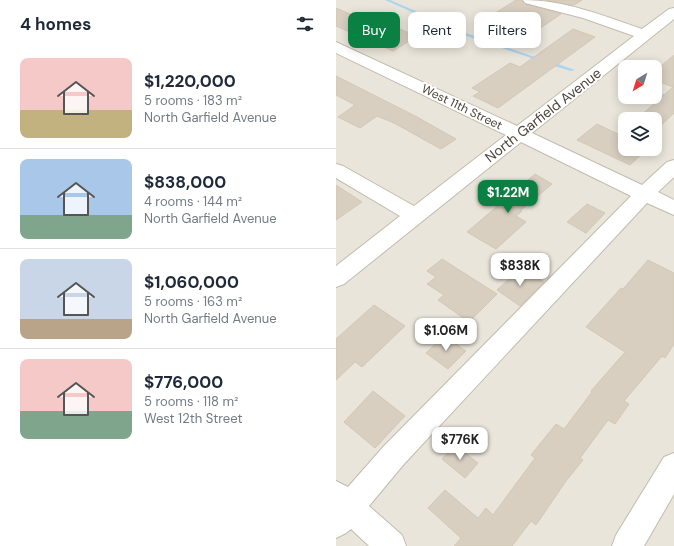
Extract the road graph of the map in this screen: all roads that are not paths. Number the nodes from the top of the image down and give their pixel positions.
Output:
1 (530, 0) edge
2 (674, 12) edge
3 (644, 35) junction
4 (336, 46) edge
5 (519, 134) junction
6 (674, 166) edge
7 (336, 170) edge
8 (644, 194) junction
9 (674, 208) edge
10 (415, 216) junction
11 (336, 278) edge
12 (674, 467) edge
13 (341, 509) edge
14 (391, 546) edge
15 (627, 546) edge

1 - 3 street
2 - 3 street, North Garfield Avenue
3 - 5 street, North Garfield Avenue
4 - 5 street, West 11th Street
5 - 8 street, West 11th Street
5 - 10 street, North Garfield Avenue
6 - 8 street
7 - 10 street
8 - 9 street, West 11th Street
8 - 13 street
10 - 11 street, North Garfield Avenue
12 - 15 street
13 - 14 street

